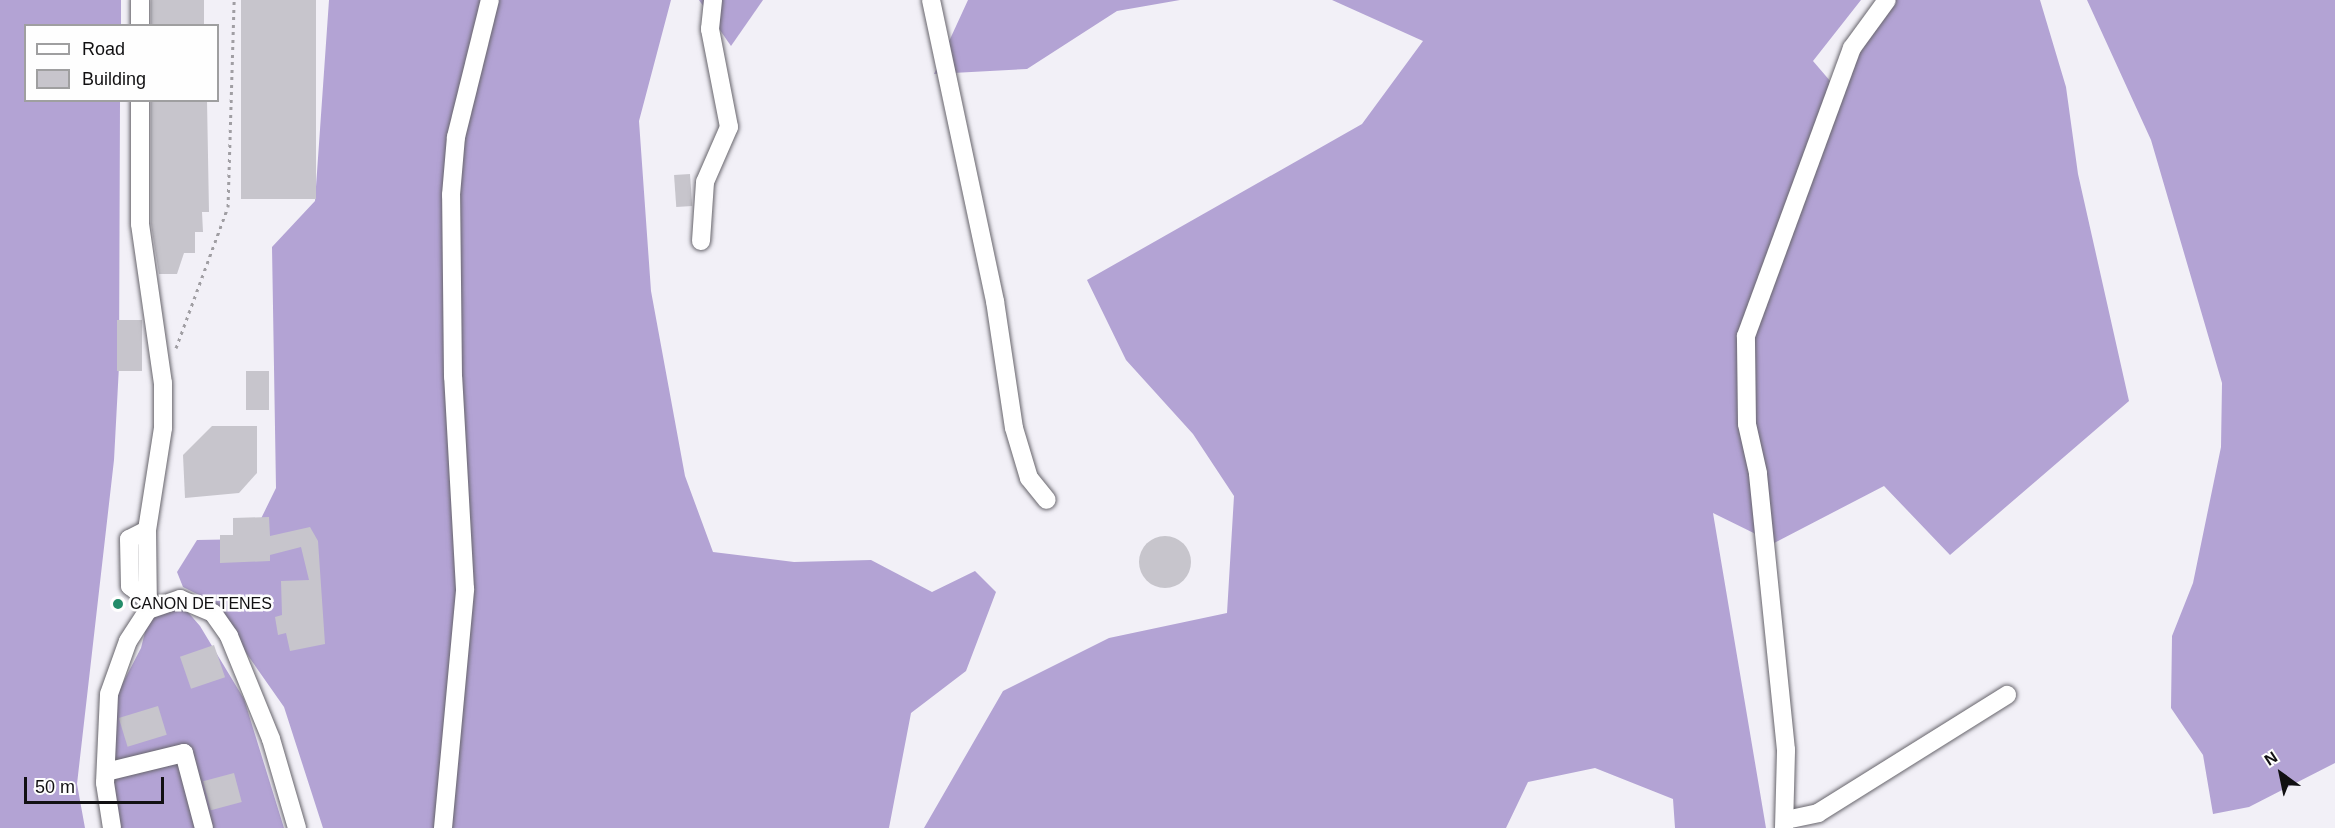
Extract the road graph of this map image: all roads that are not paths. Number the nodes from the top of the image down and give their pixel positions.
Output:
1 (140, 0) edge
2 (490, 0) edge
3 (712, 0) edge
4 (931, 0) edge
5 (1887, 0) edge
6 (140, 24) edge
7 (140, 102) edge
8 (701, 241) dead end
9 (1047, 500) dead end
10 (148, 605) junction
11 (2007, 695) dead end
12 (110, 771) junction
13 (1785, 824) edge
14 (112, 828) edge
15 (204, 828) edge
16 (297, 828) edge
17 (443, 828) edge

1 - 6 street
2 - 17 street
3 - 8 street
4 - 9 street
5 - 13 street
7 - 10 street
10 - 12 street
10 - 16 street
11 - 13 street
12 - 14 street
12 - 15 street

